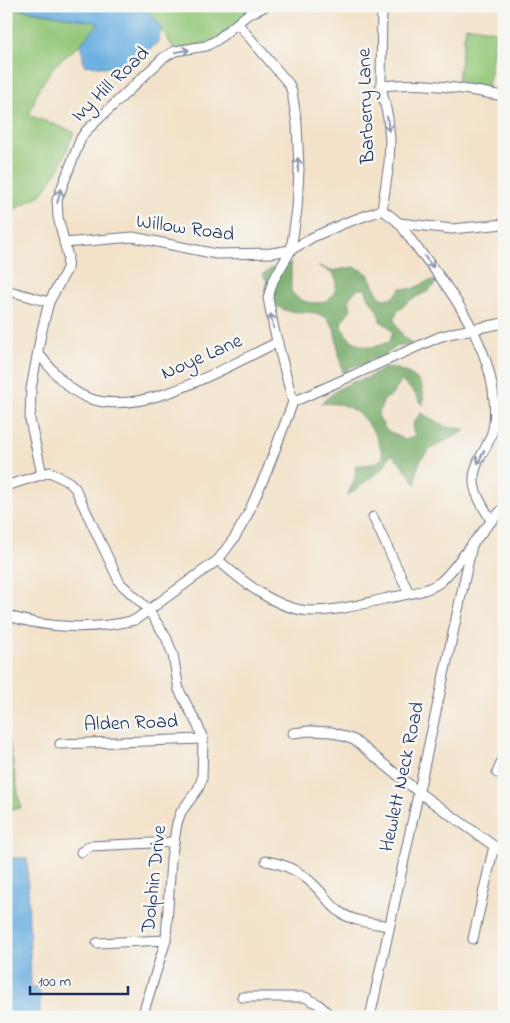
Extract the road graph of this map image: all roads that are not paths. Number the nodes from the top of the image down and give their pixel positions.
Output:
1 (266, 6) edge
2 (382, 6) edge
3 (238, 24) junction
4 (381, 86) junction
5 (504, 96) edge
6 (382, 210) junction
7 (399, 223) junction
8 (504, 224) edge
9 (64, 243) junction
10 (291, 250) junction
11 (6, 290) edge
12 (49, 302) junction
13 (504, 323) edge
14 (472, 329) junction
15 (278, 342) junction
16 (38, 353) junction
17 (293, 402) junction
18 (42, 474) junction
19 (6, 486) edge
20 (503, 510) edge
21 (373, 517) dead end
22 (491, 520) junction
23 (472, 545) junction
24 (218, 560) junction
25 (409, 593) junction
26 (149, 611) junction
27 (6, 615) edge
28 (294, 734) dead end
29 (202, 739) junction
30 (60, 744) dead end
31 (504, 756) edge
32 (498, 773) dead end
33 (418, 791) junction
34 (174, 842) junction
35 (494, 846) junction
36 (81, 852) dead end
37 (504, 854) edge
38 (266, 861) dead end
39 (389, 926) junction
40 (474, 939) dead end
41 (166, 940) junction
42 (97, 943) dead end
43 (242, 997) dead end
44 (142, 1017) edge
45 (332, 1017) edge
46 (370, 1017) edge

1 - 3 street, Ivy Hill Road
2 - 4 street, Barberry Lane
9 -> 3 street, Ivy Hill Road
10 -> 3 street
4 - 5 street
4 -> 6 street, Barberry Lane
6 - 7 street
6 - 10 street, Willow Road
7 - 8 street
7 -> 14 street
9 - 10 street, Willow Road
9 - 12 street, Ivy Hill Road
15 -> 10 street
11 - 12 street
12 - 16 street, Ivy Hill Road
13 - 14 street
14 - 17 street
14 -> 22 street
15 - 16 street, Noye Lane
15 - 17 street
16 - 18 street, Ivy Hill Road
17 - 24 street
18 - 19 street
18 - 26 street
20 - 22 street
21 - 25 street
22 - 23 street
23 - 25 street
23 - 33 street, Hewlett Neck Road
24 - 25 street
24 - 26 street
26 - 27 street
26 - 29 street, Dolphin Drive
28 - 33 street
29 - 30 street, Alden Road
29 - 34 street, Dolphin Drive
31 - 32 street
33 - 35 street
33 - 39 street, Hewlett Neck Road
34 - 36 street
34 - 41 street, Dolphin Drive
35 - 37 street
35 - 40 street
38 - 39 street
39 - 46 street, Hewlett Neck Road
41 - 42 street
41 - 44 street, Dolphin Drive
43 - 45 street

